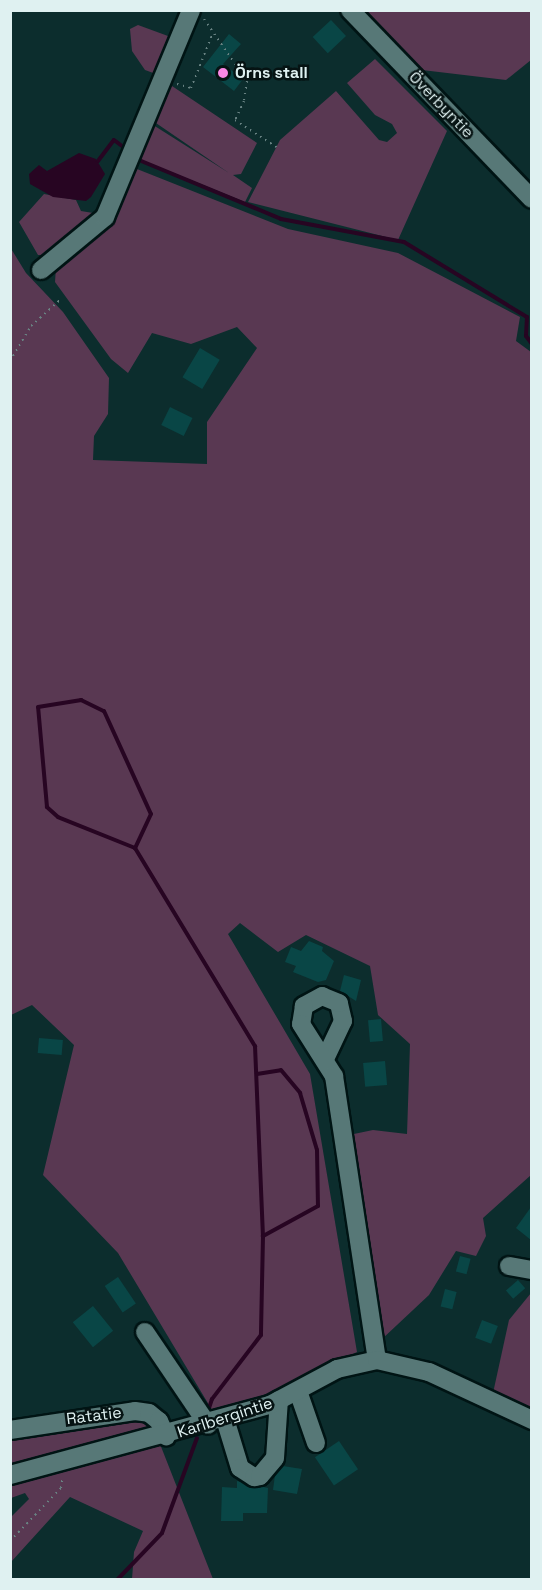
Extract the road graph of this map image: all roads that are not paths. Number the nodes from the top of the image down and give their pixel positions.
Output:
1 (350, 10) edge
2 (196, 12) edge
3 (531, 199) edge
4 (41, 270) dead end
5 (325, 1059) dead end
6 (509, 1266) dead end
7 (531, 1270) edge
8 (145, 1332) dead end
9 (377, 1360) junction
10 (298, 1390) junction
11 (279, 1400) junction
12 (531, 1420) edge
13 (216, 1422) junction
14 (10, 1430) edge
15 (166, 1436) junction
16 (316, 1443) dead end
17 (10, 1475) edge

1 - 3 street, Överbyntie
2 - 4 street
5 - 9 street
6 - 7 street
8 - 13 street
9 - 10 street, Karlbergintie
9 - 12 street, Karlbergintie
10 - 11 street, Karlbergintie
10 - 16 street
11 - 13 street, Karlbergintie
11 - 13 street
13 - 15 street, Karlbergintie
14 - 15 street, Ratatie
15 - 17 street, Karlbergintie

